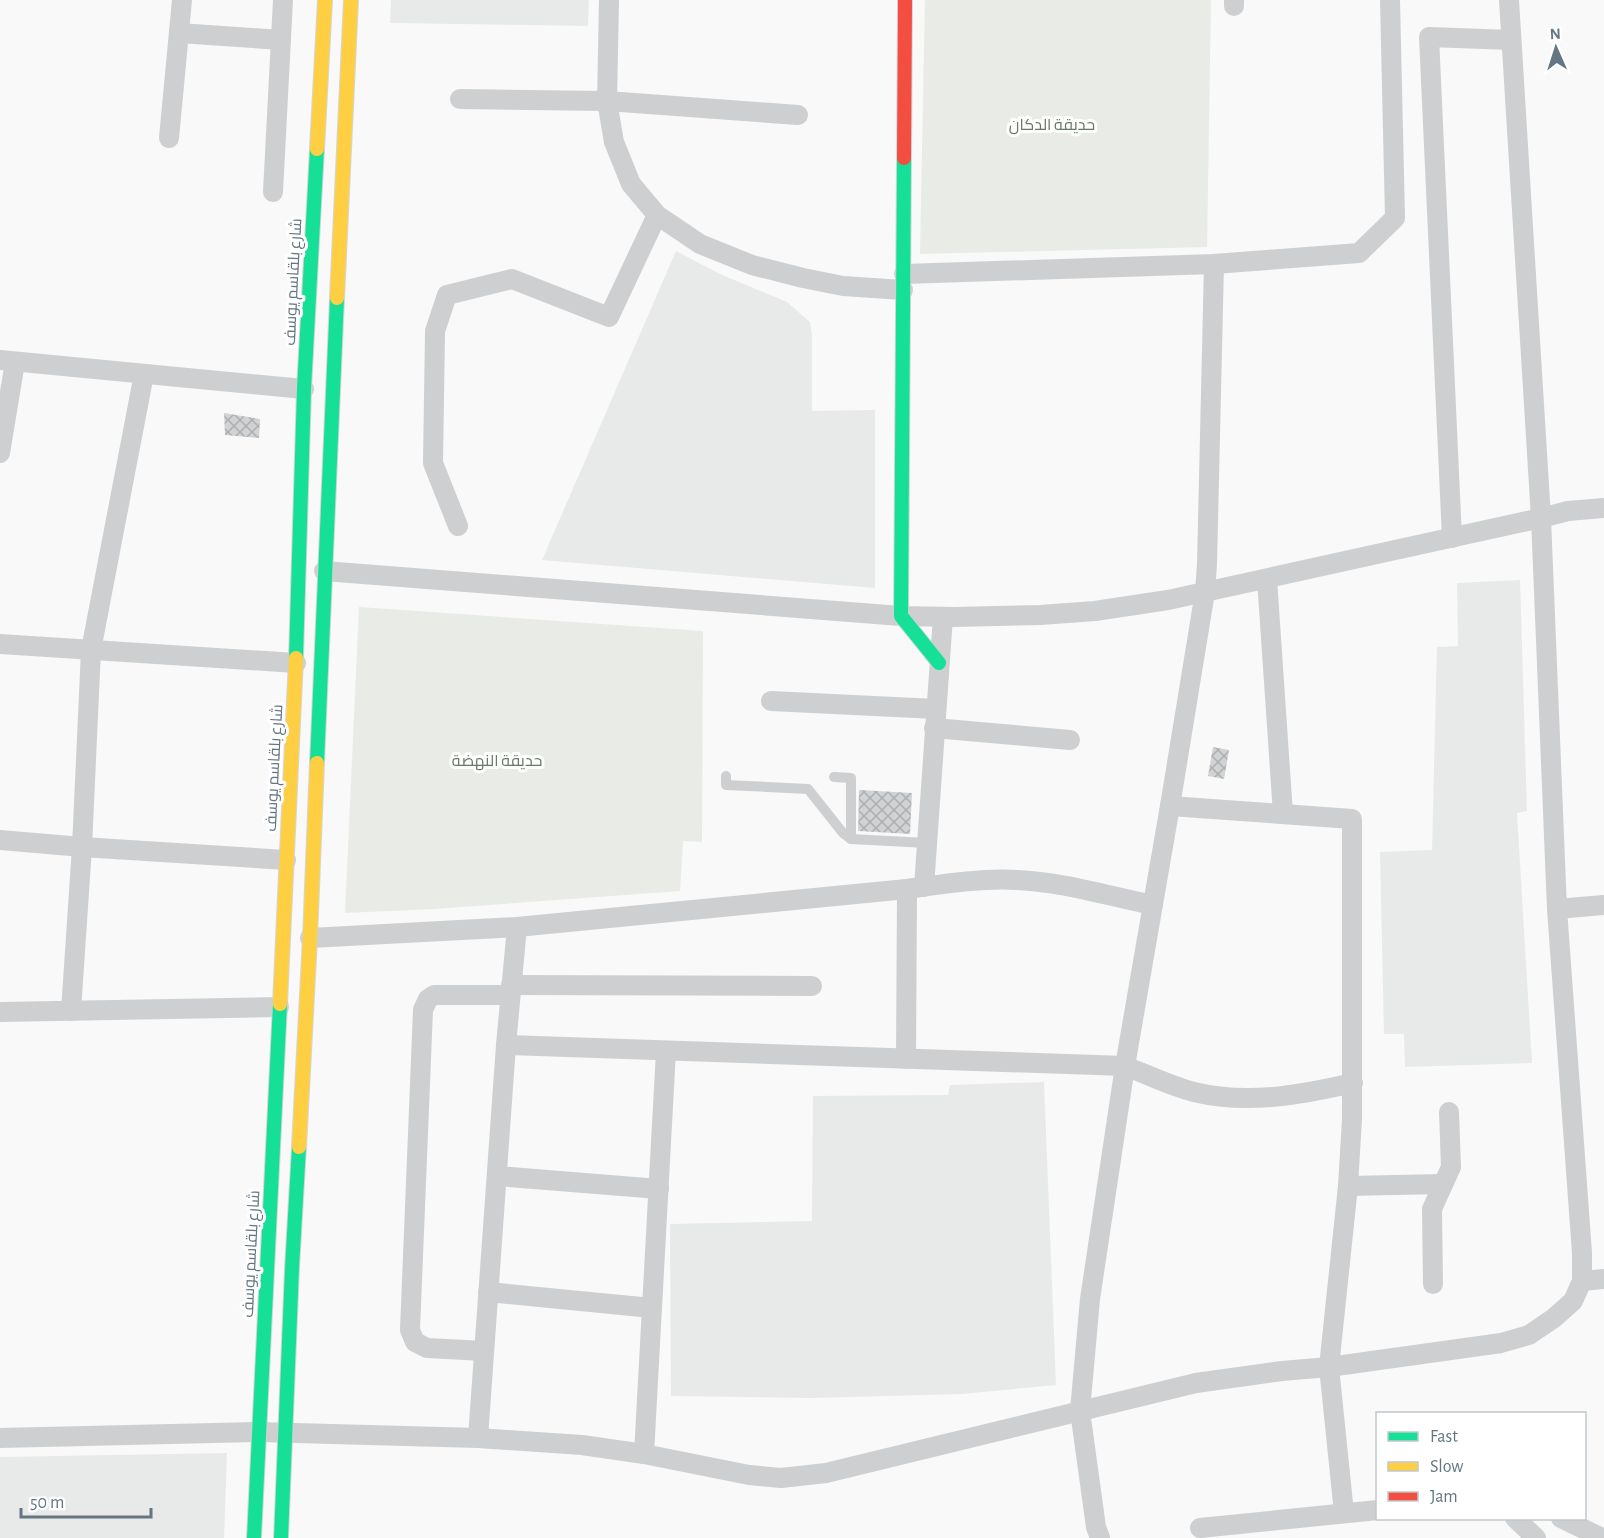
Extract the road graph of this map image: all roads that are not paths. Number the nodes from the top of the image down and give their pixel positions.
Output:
1 (182, 0) edge
2 (282, 0) edge
3 (325, 0) edge
4 (351, 0) edge
5 (609, 0) edge
6 (905, 0) edge
7 (1390, 0) edge
8 (1509, 0) edge
9 (179, 33) junction
10 (280, 40) junction
11 (1511, 40) junction
12 (460, 99) dead end
13 (607, 101) junction
14 (798, 115) dead end
15 (169, 138) dead end
16 (273, 192) dead end
17 (657, 215) junction
18 (1214, 264) junction
19 (903, 282) junction
20 (7, 361) edge
21 (144, 374) junction
22 (304, 389) junction
23 (0, 453) edge
24 (1604, 508) edge
25 (1541, 518) junction
26 (458, 526) dead end
27 (1452, 538) junction
28 (324, 571) junction
29 (1267, 579) junction
30 (1205, 592) junction
31 (901, 616) junction
32 (943, 617) junction
33 (0, 644) edge
34 (91, 650) junction
35 (296, 663) junction
36 (939, 663) junction
37 (771, 701) dead end
38 (935, 719) junction
39 (1070, 740) dead end
40 (726, 776) dead end
41 (834, 777) dead end
42 (1170, 806) junction
43 (1283, 814) junction
44 (851, 839) junction
45 (0, 840) edge
46 (927, 843) junction
47 (82, 847) junction
48 (286, 860) junction
49 (915, 888) junction
50 (1153, 905) junction
51 (1604, 905) edge
52 (1557, 909) junction
53 (517, 927) junction
54 (310, 938) junction
55 (812, 986) dead end
56 (511, 990) junction
57 (279, 1007) junction
58 (71, 1011) junction
59 (0, 1012) edge
60 (506, 1045) junction
61 (666, 1051) junction
62 (906, 1059) junction
63 (1125, 1066) junction
64 (1353, 1083) junction
65 (1449, 1112) dead end
66 (497, 1176) junction
67 (1443, 1184) junction
68 (1348, 1186) junction
69 (658, 1189) junction
70 (1604, 1279) edge
71 (1582, 1281) junction
72 (1433, 1284) dead end
73 (488, 1292) junction
74 (652, 1308) junction
75 (484, 1351) junction
76 (1329, 1367) junction
77 (1080, 1411) junction
78 (259, 1432) junction
79 (286, 1434) junction
80 (0, 1438) edge
81 (478, 1438) junction
82 (644, 1454) junction
83 (1376, 1510) edge
84 (1344, 1513) junction
85 (1517, 1520) edge
86 (1565, 1520) edge
87 (1200, 1528) dead end
88 (254, 1538) edge
89 (281, 1538) edge
90 (1100, 1538) edge
91 (1536, 1538) edge
92 (1602, 1538) edge

1 - 9 street
2 - 10 street
3 - 22 main road, شارع بلقاسم يوسف
4 - 28 main road
5 - 13 street
6 - 19 main road
7 - 18 street
8 - 11 street
9 - 10 street
9 - 15 street
10 - 16 street
11 - 25 street
11 - 27 street
12 - 13 street
13 - 14 street
13 - 17 street
17 - 19 street
17 - 26 street
18 - 19 street
18 - 30 street
19 - 31 main road
20 - 21 street
20 - 23 street
21 - 22 street
21 - 34 street
22 - 35 main road, شارع بلقاسم يوسف
24 - 25 street
25 - 27 street
25 - 52 street
27 - 29 street
28 - 31 street
28 - 54 main road
29 - 30 street
29 - 43 street
30 - 32 street
30 - 42 street
31 - 32 street
31 - 36 main road
32 - 36 street
33 - 34 street
34 - 35 street
34 - 47 street
35 - 48 main road, شارع بلقاسم يوسف
36 - 38 street
37 - 38 street
38 - 39 street
38 - 46 street
40 - 44 lane
41 - 44 lane
42 - 43 street
42 - 50 street
43 - 64 street
44 - 46 lane
45 - 47 street
46 - 49 street
47 - 48 street
47 - 58 street
48 - 57 main road, شارع بلقاسم يوسف
49 - 50 street
49 - 53 street
49 - 62 street
50 - 63 street
51 - 52 street
52 - 71 street
53 - 54 street
53 - 56 street
54 - 79 main road
55 - 56 street
56 - 60 street
56 - 75 street
57 - 58 street
57 - 78 main road, شارع بلقاسم يوسف
58 - 59 street
60 - 61 street
60 - 66 street
61 - 62 street
61 - 69 street
62 - 63 street
63 - 64 street
63 - 77 street
64 - 68 street
65 - 67 street
66 - 69 street
66 - 73 street
67 - 68 street
67 - 72 street
68 - 76 street
69 - 74 street
70 - 71 street
71 - 76 street
73 - 74 street
73 - 75 street
74 - 82 street
75 - 81 street
76 - 77 street
76 - 84 street
77 - 82 street
77 - 90 street
78 - 79 street
78 - 80 street
78 - 88 main road, شارع بلقاسم يوسف
79 - 81 street
79 - 89 main road
81 - 82 street
83 - 84 street
84 - 87 street
85 - 91 street
86 - 92 street

